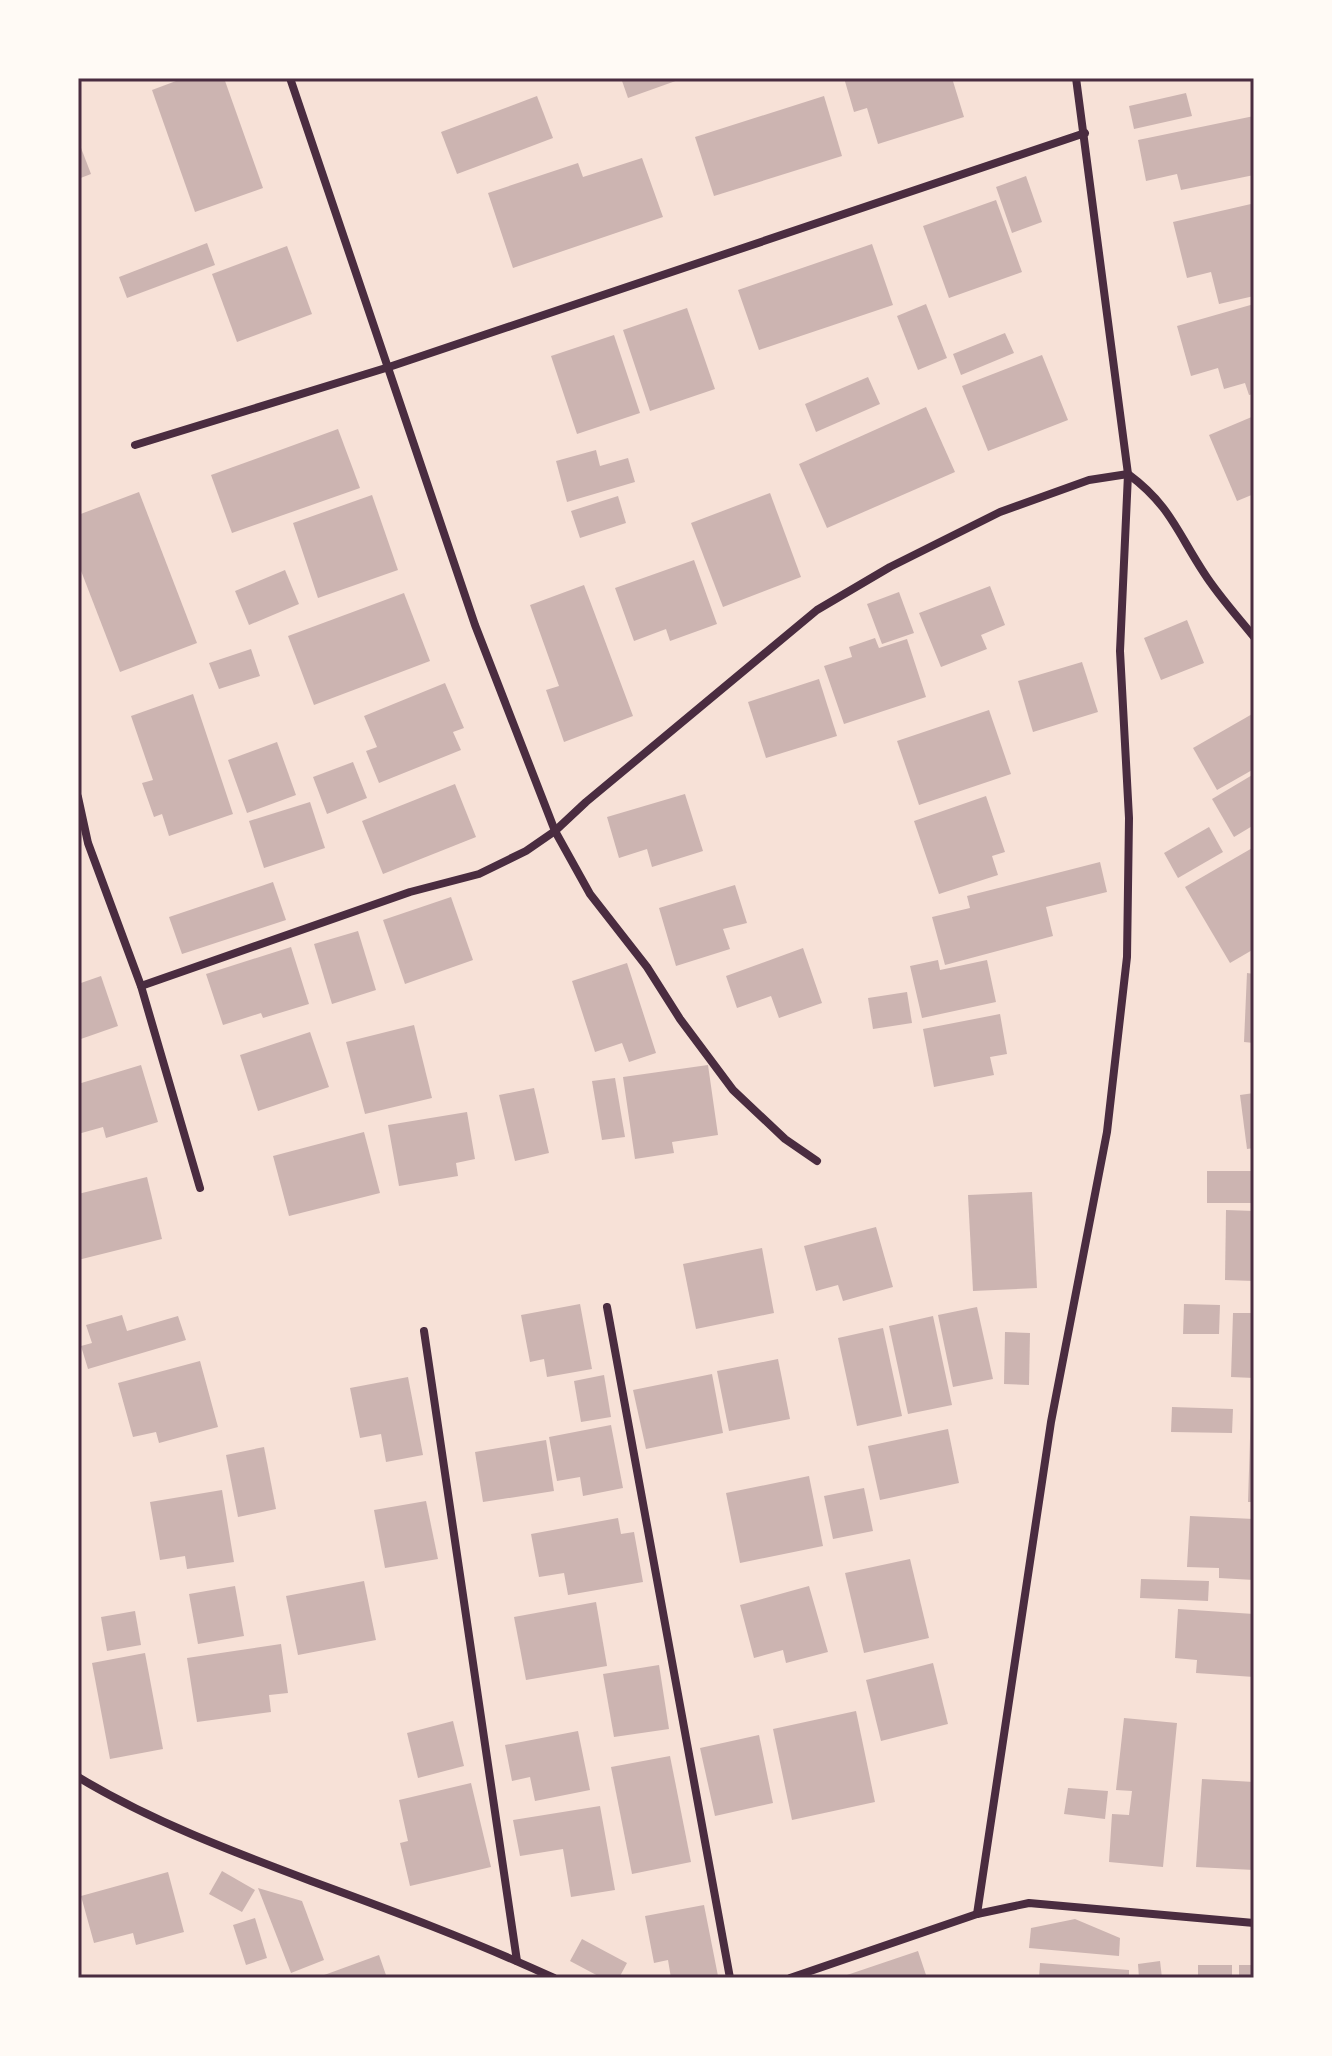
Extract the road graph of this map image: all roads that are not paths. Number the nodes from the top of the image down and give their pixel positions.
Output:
1 (290, 78) edge
2 (1076, 78) edge
3 (1085, 133) junction
4 (389, 367) junction
5 (135, 445) dead end
6 (1128, 474) junction
7 (1254, 637) edge
8 (78, 797) edge
9 (555, 831) junction
10 (141, 986) junction
11 (817, 1161) dead end
12 (200, 1188) dead end
13 (607, 1307) dead end
14 (424, 1331) dead end
15 (78, 1777) edge
16 (977, 1914) junction
17 (1254, 1923) edge
18 (517, 1961) junction
19 (554, 1978) edge
20 (730, 1978) edge
21 (790, 1978) edge

1 - 4 street
2 - 3 street
3 - 4 street
3 - 6 street
4 - 5 street
4 - 9 street
6 - 7 street
6 - 9 street
6 - 16 street
8 - 10 street
9 - 10 street
9 - 11 street
10 - 12 street
13 - 20 street
14 - 18 street
15 - 18 street
16 - 17 street
16 - 21 street
18 - 19 street

